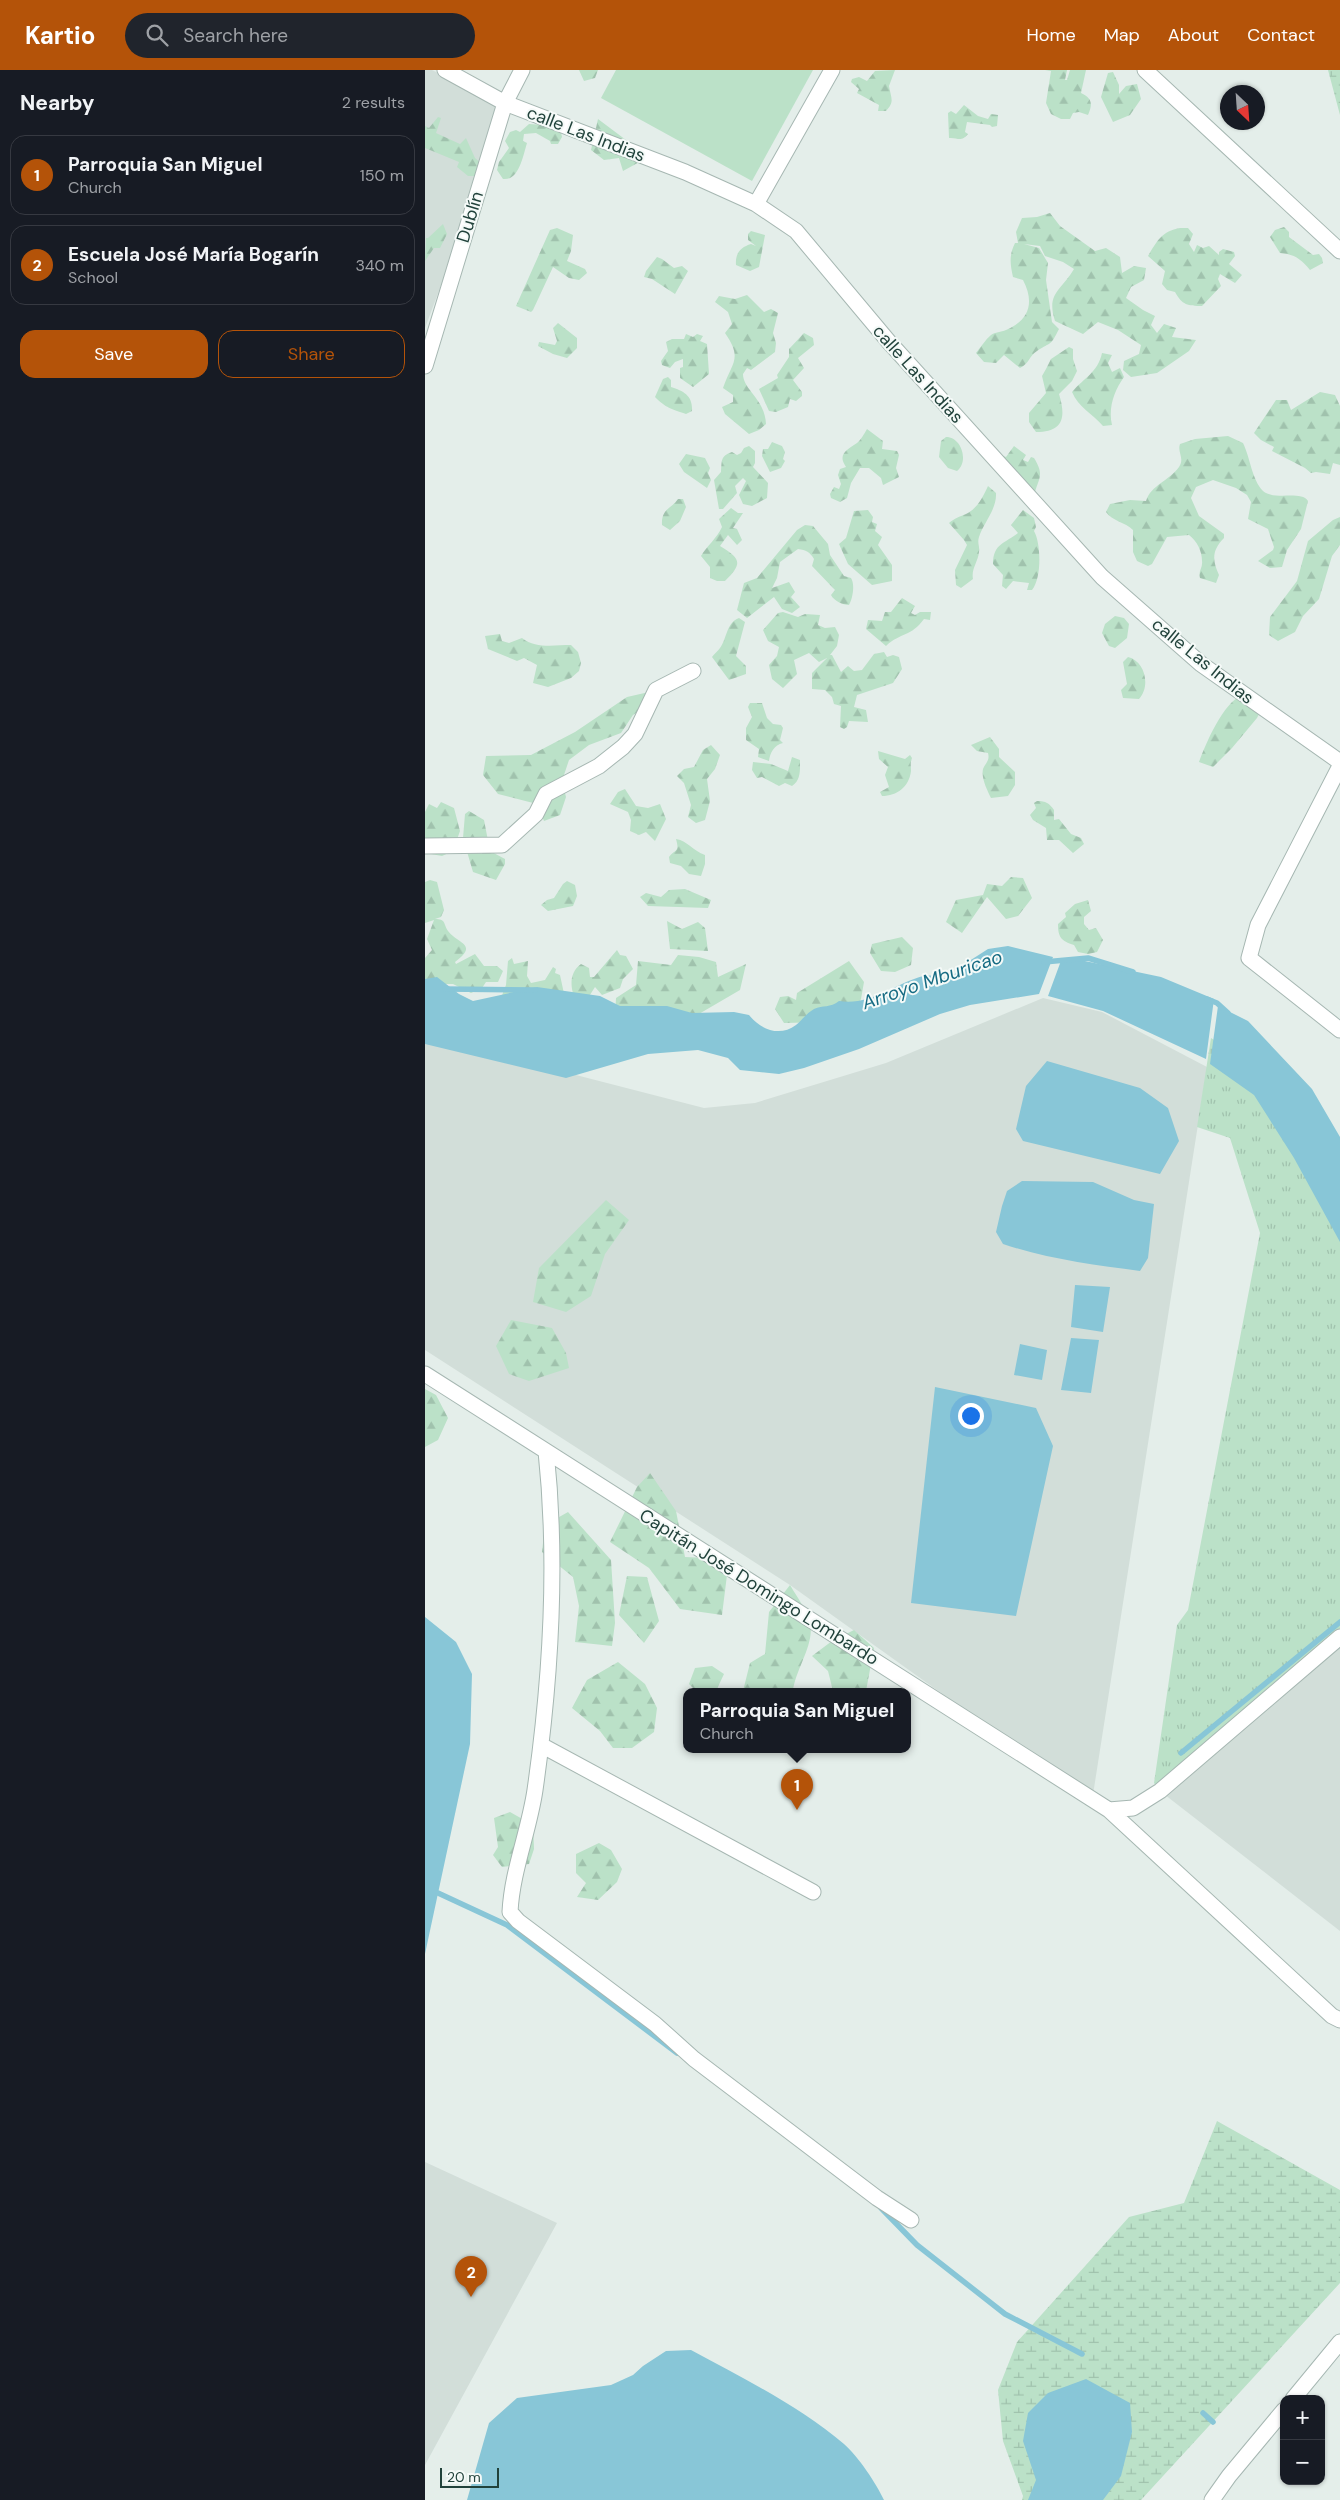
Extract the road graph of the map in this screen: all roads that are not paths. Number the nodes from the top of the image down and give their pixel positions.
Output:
1 (445, 70) edge
2 (522, 70) edge
3 (833, 70) edge
4 (1145, 70) edge
5 (505, 103) junction
6 (755, 204) junction
7 (1340, 251) edge
8 (425, 366) edge
9 (693, 671) dead end
10 (1340, 762) edge
11 (1340, 766) edge
12 (425, 846) edge
13 (1340, 1030) edge
14 (425, 1374) edge
15 (546, 1451) junction
16 (1340, 1637) edge
17 (541, 1745) junction
18 (1109, 1810) junction
19 (813, 1892) dead end
20 (1340, 2020) edge
21 (911, 2220) dead end
22 (1340, 2342) edge
23 (1296, 2395) edge
24 (1280, 2415) edge
25 (1213, 2500) edge

1 - 5 street, calle Las Indias
2 - 5 street, Dublín
3 - 6 street
4 - 7 street
5 - 6 street, calle Las Indias
5 - 8 street, Dublín
6 - 10 street, calle Las Indias
9 - 12 street
11 - 13 street
14 - 15 street, Capitán José Domingo Lombardo
15 - 17 street
15 - 18 street, Capitán José Domingo Lombardo
16 - 18 street
17 - 19 street
17 - 21 street
18 - 20 street
22 - 23 street
24 - 25 street

